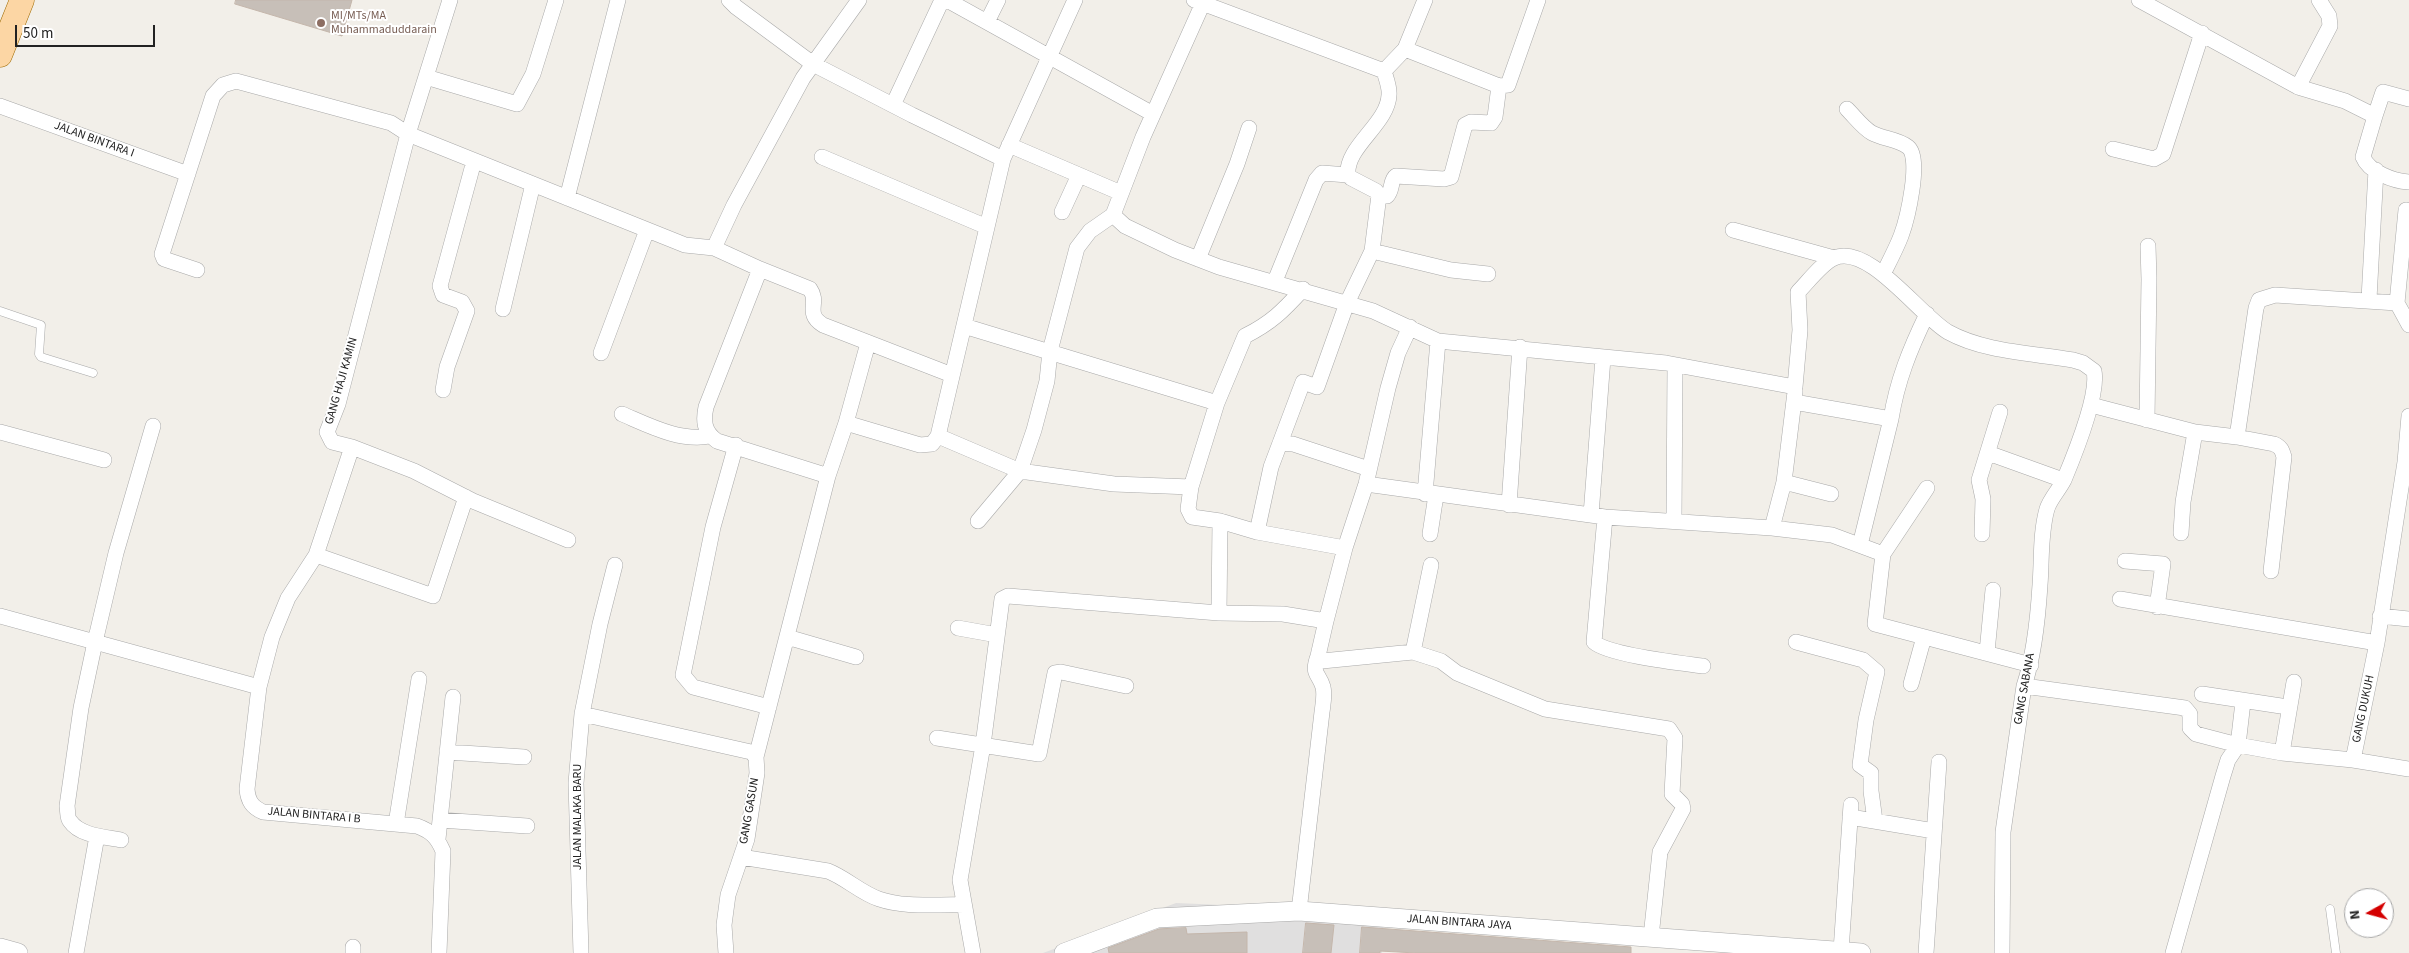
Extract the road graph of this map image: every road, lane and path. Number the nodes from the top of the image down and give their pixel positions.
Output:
1 (22, 0) edge
2 (450, 0) edge
3 (556, 0) edge
4 (618, 0) edge
5 (729, 0) edge
6 (859, 0) edge
7 (942, 0) edge
8 (947, 0) edge
9 (998, 0) edge
10 (1075, 0) edge
11 (1425, 0) edge
12 (1538, 0) edge
13 (2139, 0) edge
14 (2319, 0) edge
15 (1199, 2) edge
16 (988, 22) junction
17 (2202, 33) junction
18 (1406, 49) junction
19 (0, 55) edge
20 (1050, 57) junction
21 (813, 64) junction
22 (1384, 72) junction
23 (426, 77) junction
24 (1499, 86) junction
25 (2298, 87) junction
26 (2409, 99) edge
27 (893, 105) junction
28 (0, 106) edge
29 (1847, 109) dead end
30 (1153, 114) junction
31 (2375, 116) junction
32 (1249, 128) dead end
33 (408, 134) junction
34 (1009, 145) junction
35 (2114, 149) dead end
36 (822, 157) dead end
37 (1003, 159) junction
38 (474, 161) junction
39 (2376, 170) junction
40 (188, 174) junction
41 (1079, 175) junction
42 (1348, 175) junction
43 (2409, 182) edge
44 (533, 184) junction
45 (1121, 193) junction
46 (1378, 195) junction
47 (566, 198) junction
48 (2406, 210) dead end
49 (1062, 212) dead end
50 (1113, 214) junction
51 (987, 227) junction
52 (647, 230) junction
53 (1733, 230) dead end
54 (2148, 246) dead end
55 (714, 248) junction
56 (1372, 251) junction
57 (1834, 258) junction
58 (1198, 259) junction
59 (760, 269) junction
60 (197, 270) dead end
61 (1488, 274) dead end
62 (1883, 274) junction
63 (1275, 281) junction
64 (1303, 289) junction
65 (2368, 299) junction
66 (1347, 303) junction
67 (2397, 303) junction
68 (503, 309) dead end
69 (0, 311) edge
70 (1927, 314) junction
71 (2409, 325) edge
72 (964, 326) junction
73 (1410, 327) junction
74 (1438, 341) junction
75 (868, 343) junction
76 (1520, 347) junction
77 (1050, 351) junction
78 (601, 353) dead end
79 (1603, 358) junction
80 (1675, 366) junction
81 (93, 373) dead end
82 (952, 375) junction
83 (443, 390) dead end
84 (1794, 394) junction
85 (1217, 403) junction
86 (2091, 405) junction
87 (2000, 412) dead end
88 (622, 414) dead end
89 (2409, 416) edge
90 (1891, 419) junction
91 (2147, 420) junction
92 (846, 423) junction
93 (153, 426) dead end
94 (0, 432) edge
95 (2195, 432) junction
96 (710, 436) junction
97 (938, 436) junction
98 (2237, 437) junction
99 (1280, 443) junction
100 (736, 445) junction
101 (352, 446) junction
102 (1988, 452) junction
103 (104, 460) dead end
104 (2407, 462) edge
105 (1369, 469) junction
106 (1020, 471) junction
107 (828, 476) junction
108 (2064, 480) junction
109 (1784, 482) junction
110 (1366, 484) junction
111 (1191, 487) junction
112 (1926, 488) dead end
113 (1431, 494) junction
114 (1831, 494) dead end
115 (466, 497) junction
116 (1509, 505) junction
117 (1598, 516) junction
118 (978, 521) dead end
119 (1220, 521) junction
120 (1674, 521) junction
121 (1772, 528) junction
122 (1256, 532) junction
123 (2181, 533) dead end
124 (1430, 534) dead end
125 (1982, 534) dead end
126 (568, 540) dead end
127 (1860, 545) junction
128 (1345, 548) junction
129 (1884, 554) junction
130 (316, 555) junction
131 (2125, 561) dead end
132 (615, 565) dead end
133 (1431, 565) dead end
134 (2271, 571) dead end
135 (1993, 590) dead end
136 (2120, 599) dead end
137 (2157, 607) junction
138 (1219, 613) junction
139 (0, 616) edge
140 (2380, 616) junction
141 (2409, 619) edge
142 (1326, 621) junction
143 (958, 628) dead end
144 (997, 635) junction
145 (787, 637) junction
146 (1924, 637) junction
147 (96, 642) junction
148 (1796, 642) dead end
149 (2377, 643) junction
150 (1413, 652) junction
151 (1987, 652) junction
152 (1318, 656) junction
153 (856, 657) dead end
154 (2031, 665) junction
155 (1703, 666) dead end
156 (419, 678) dead end
157 (2294, 682) dead end
158 (1911, 684) dead end
159 (1126, 686) dead end
160 (2024, 686) junction
161 (260, 687) junction
162 (2202, 694) dead end
163 (453, 697) dead end
164 (2243, 702) junction
165 (2282, 706) dead end
166 (769, 707) junction
167 (582, 714) junction
168 (936, 738) dead end
169 (982, 745) junction
170 (2238, 745) junction
171 (447, 752) junction
172 (2282, 753) junction
173 (524, 757) dead end
174 (756, 758) junction
175 (2353, 760) junction
176 (1939, 762) dead end
177 (2409, 769) edge
178 (440, 820) junction
179 (1874, 821) junction
180 (396, 824) junction
181 (527, 826) dead end
182 (1934, 831) junction
183 (97, 836) junction
184 (438, 839) junction
185 (121, 840) dead end
186 (741, 857) junction
187 (964, 904) junction
188 (2330, 910) dead end
189 (1299, 911) junction
190 (1651, 937) junction
191 (0, 948) edge
192 (1772, 950) edge
193 (1841, 951) junction
194 (18, 953) edge
195 (76, 953) edge
196 (439, 953) edge
197 (581, 953) edge
198 (726, 953) edge
199 (973, 953) edge
200 (1064, 953) edge
201 (1860, 953) edge
202 (1926, 953) edge
203 (2002, 953) edge
204 (2173, 953) edge
205 (2336, 953) edge

1 - 19 main road
2 - 23 street
3 - 23 street
4 - 47 street
5 - 21 street
6 - 21 street
7 - 27 street
8 - 16 street
9 - 16 street
10 - 20 street
11 - 18 street
12 - 24 street
13 - 17 street
14 - 25 street
15 - 22 street
15 - 30 street
16 - 20 street
17 - 25 street
17 - 35 street
18 - 22 street
18 - 24 street
20 - 30 street
20 - 34 street
21 - 27 street
21 - 55 street
22 - 42 street
23 - 33 street
24 - 46 street
25 - 31 street
26 - 31 street
27 - 37 street
28 - 40 street, JALAN BINTARA I
29 - 62 street
30 - 45 street
31 - 39 street
32 - 58 street
33 - 38 street
33 - 40 street
33 - 101 street, GANG HAJI KAMIN
34 - 37 street
34 - 41 street
36 - 51 street
37 - 51 street
38 - 44 street
38 - 83 street
39 - 43 street
39 - 65 street
40 - 60 street
41 - 45 street
41 - 49 street
42 - 46 street
42 - 63 street
44 - 47 street
44 - 68 street
45 - 50 street
46 - 56 street
47 - 52 street
48 - 67 street
50 - 58 street
50 - 77 street
51 - 72 street
52 - 55 street
52 - 78 street
53 - 57 street, GANG SABANA
54 - 91 street
55 - 59 street
56 - 61 street
56 - 66 street
57 - 62 street, GANG SABANA
57 - 84 street
58 - 63 street
59 - 75 street
59 - 96 street
62 - 70 street, GANG SABANA
63 - 64 street
64 - 66 street
64 - 85 street
65 - 67 street
65 - 98 street
66 - 73 street
66 - 99 street
67 - 71 street
69 - 81 lane
70 - 86 street, GANG SABANA
70 - 90 street
72 - 77 street
72 - 82 street
73 - 74 street
73 - 105 street
74 - 76 street
74 - 113 street
75 - 82 street
75 - 92 street, GANG GASUN
76 - 79 street
76 - 116 street
77 - 85 street
77 - 106 street
79 - 80 street
79 - 117 street
80 - 84 street
80 - 120 street
82 - 97 street
84 - 90 street
84 - 109 street
85 - 111 street
86 - 91 street
86 - 108 street, GANG SABANA
87 - 102 street
88 - 96 street
89 - 104 street, GANG DUKUH
90 - 127 street
91 - 95 street
92 - 97 street
92 - 107 street, GANG GASUN
93 - 147 street
94 - 103 street
95 - 98 street
95 - 123 street
96 - 100 street
97 - 106 street
98 - 134 street
99 - 105 street
99 - 122 street
100 - 107 street
100 - 166 street
101 - 115 street
101 - 130 street
102 - 108 street
102 - 125 street
104 - 140 street, GANG DUKUH
105 - 110 street
106 - 111 street
106 - 118 street
107 - 145 street, GANG GASUN
108 - 154 street, GANG SABANA
109 - 114 street
109 - 121 street
110 - 113 street
110 - 128 street
111 - 119 street
112 - 129 street
113 - 116 street
113 - 124 street
115 - 126 street
115 - 130 street
116 - 117 street
117 - 120 street
117 - 155 street
119 - 122 street
119 - 138 street
120 - 121 street
121 - 127 street
122 - 128 street
127 - 129 street
128 - 142 street
129 - 146 street
130 - 161 street
131 - 137 street
132 - 167 street, JALAN MALAKA BARU
133 - 150 street
135 - 151 street
136 - 137 street
137 - 149 street
138 - 142 street
138 - 144 street
139 - 147 street
140 - 141 street
140 - 149 street, GANG DUKUH
142 - 152 street
143 - 144 street
144 - 169 street
145 - 153 street
145 - 166 street, GANG GASUN
146 - 151 street
146 - 158 street
147 - 161 street
147 - 183 street
148 - 179 street
149 - 175 street, GANG DUKUH
150 - 152 street
150 - 190 street
151 - 154 street
152 - 189 street
154 - 160 street, GANG SABANA
156 - 180 street
157 - 172 street
159 - 169 street
160 - 170 street, GANG DUKUH
160 - 203 street, GANG SABANA
161 - 180 street, JALAN BINTARA I B
162 - 164 street
163 - 171 street
164 - 165 street
164 - 170 street
166 - 174 street, GANG GASUN
167 - 174 street
167 - 197 street, JALAN MALAKA BARU
168 - 169 street
169 - 187 street
170 - 172 street, GANG DUKUH
170 - 204 street
171 - 173 street
171 - 178 street
172 - 175 street, GANG DUKUH
174 - 186 street, GANG GASUN
175 - 177 street
176 - 182 street
178 - 181 street
178 - 184 street
179 - 182 street
179 - 193 street
180 - 184 street, JALAN BINTARA I B
182 - 202 street
183 - 185 street
183 - 195 street
184 - 196 street
186 - 187 street
186 - 198 street, GANG GASUN
187 - 199 street
188 - 205 lane
189 - 190 street, JALAN BINTARA JAYA
189 - 200 street, JALAN BINTARA JAYA
190 - 192 street, JALAN BINTARA JAYA
191 - 194 street
192 - 193 street, JALAN BINTARA JAYA
193 - 201 street, JALAN BINTARA JAYA

